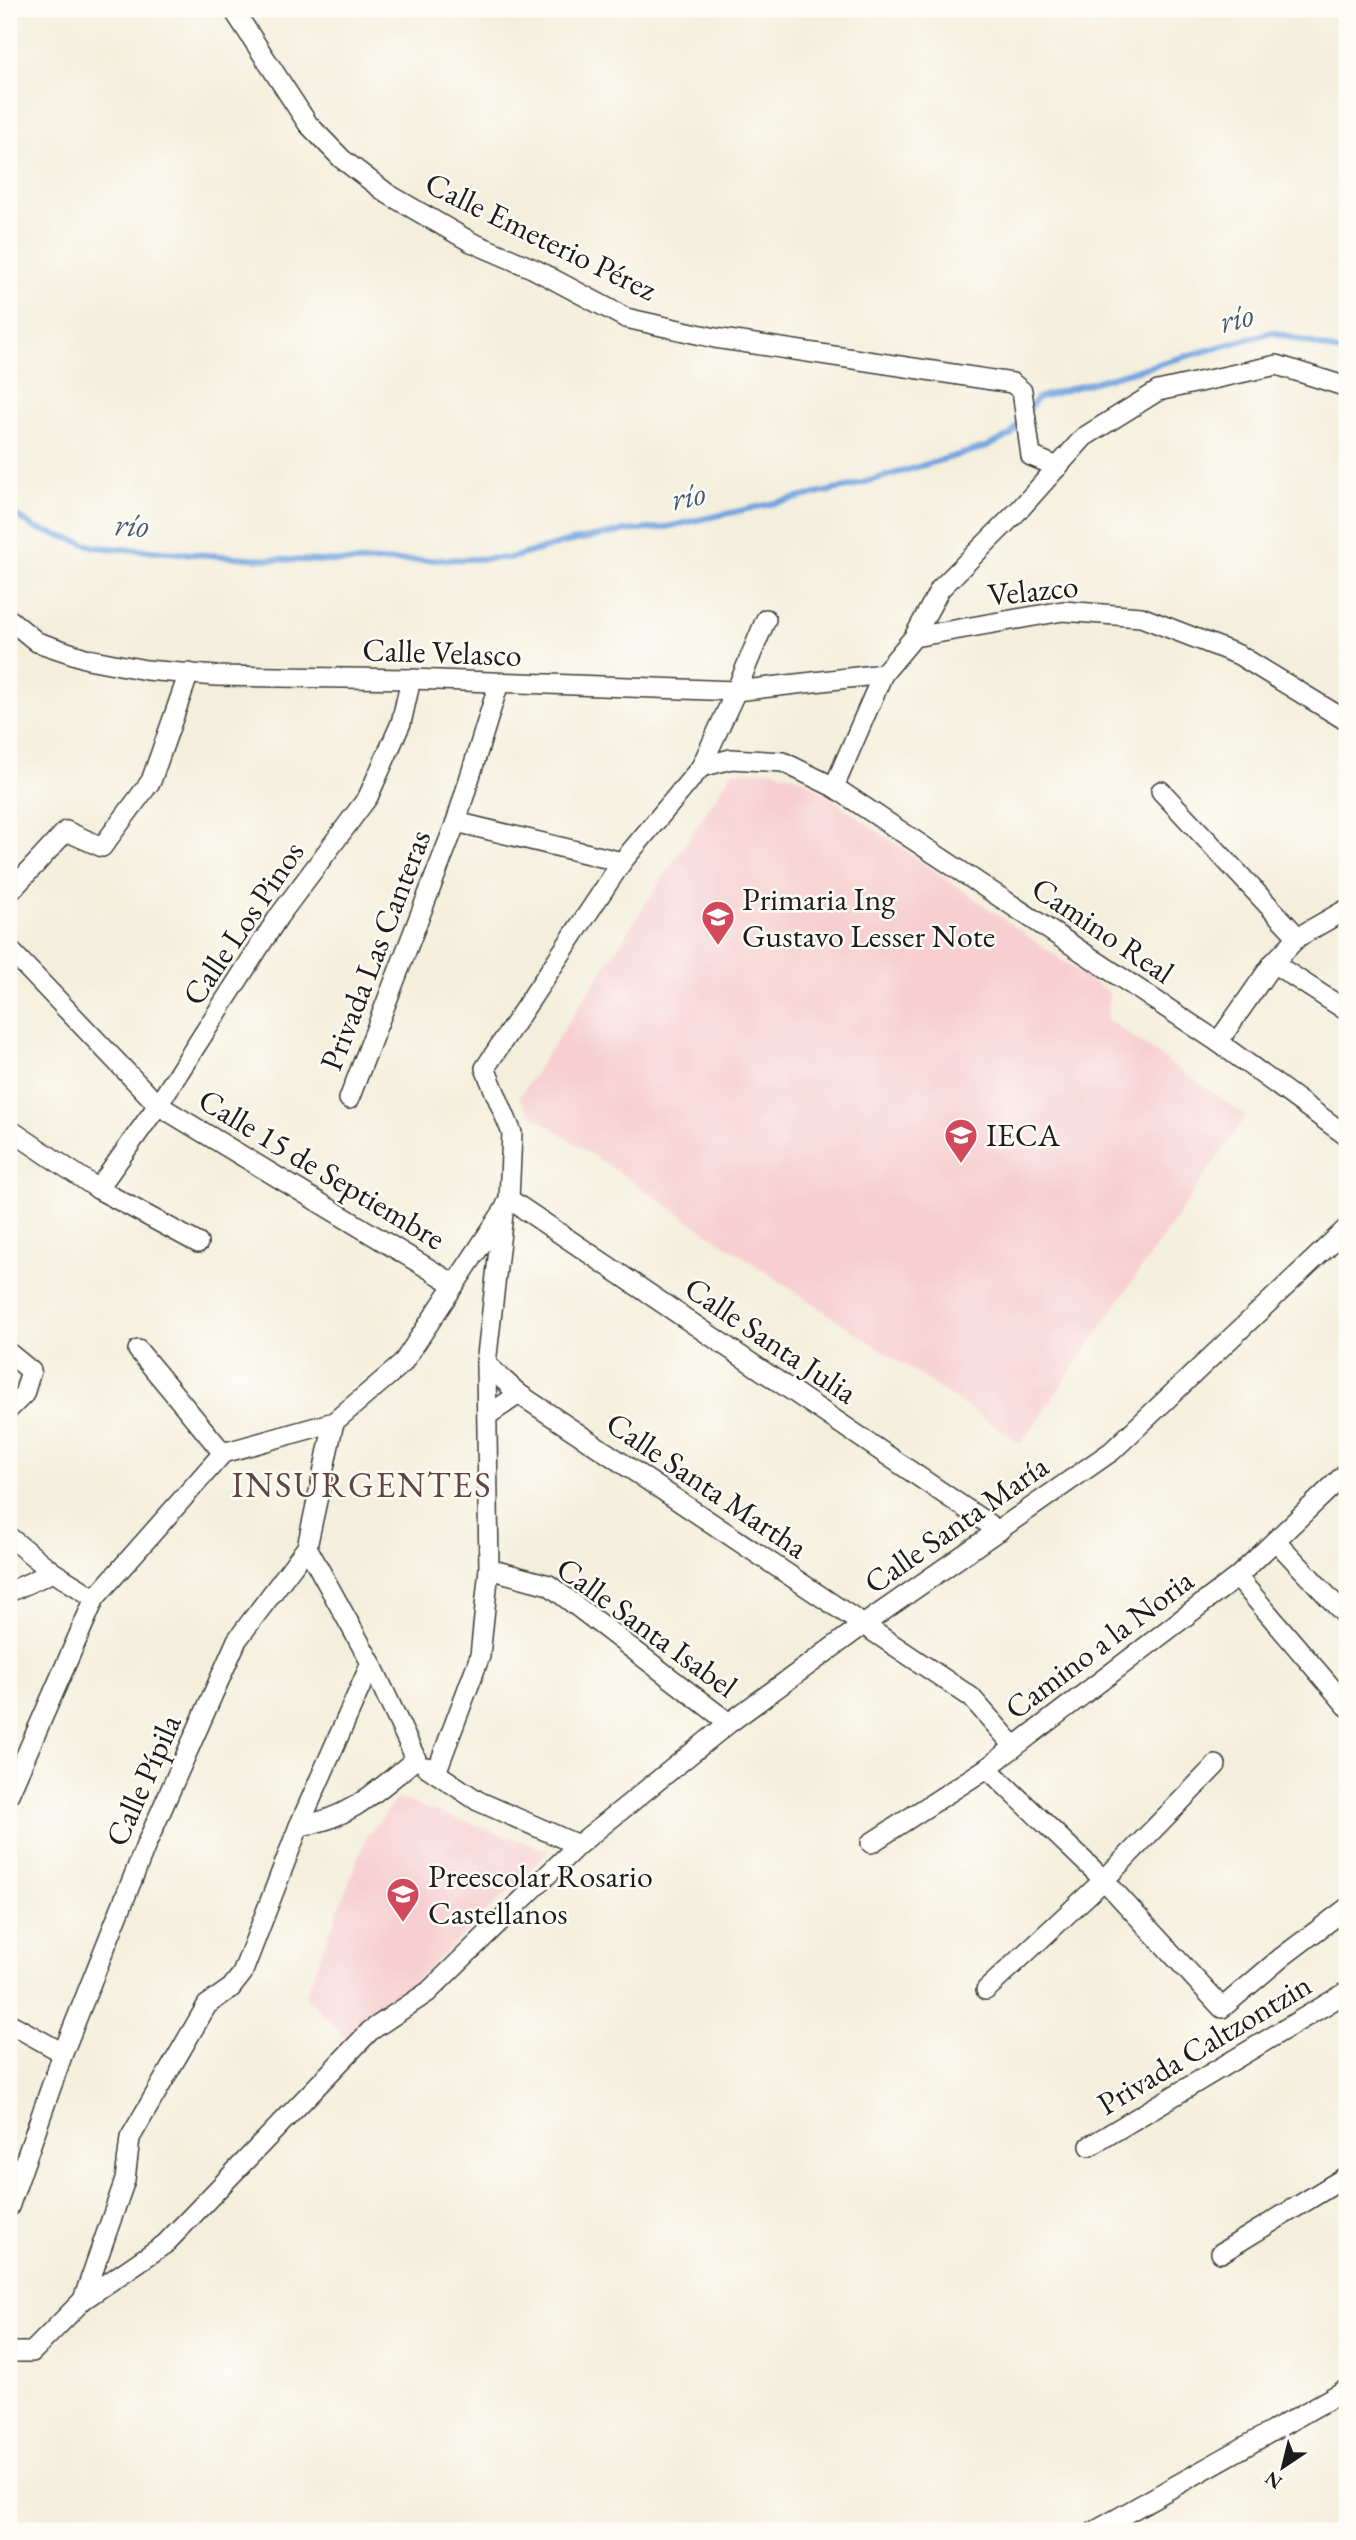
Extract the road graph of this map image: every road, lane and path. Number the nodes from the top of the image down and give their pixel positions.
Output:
1 (233, 9) edge
2 (1347, 387) edge
3 (1058, 467) junction
4 (9, 619) edge
5 (766, 619) dead end
6 (914, 636) junction
7 (189, 673) junction
8 (883, 674) junction
9 (411, 679) junction
10 (499, 684) junction
11 (736, 691) junction
12 (1347, 721) edge
13 (701, 767) junction
14 (834, 787) junction
15 (1161, 791) dead end
16 (456, 822) junction
17 (622, 862) junction
18 (9, 893) edge
19 (1347, 909) edge
20 (1298, 937) junction
21 (9, 949) edge
22 (1273, 963) junction
23 (1347, 1011) edge
24 (1218, 1042) junction
25 (349, 1099) dead end
26 (158, 1105) junction
27 (9, 1129) edge
28 (1347, 1136) edge
29 (98, 1189) junction
30 (507, 1204) junction
31 (1347, 1228) edge
32 (198, 1243) dead end
33 (454, 1284) junction
34 (138, 1350) dead end
35 (9, 1353) edge
36 (486, 1363) junction
37 (519, 1394) junction
38 (9, 1409) edge
39 (488, 1415) junction
40 (334, 1422) junction
41 (223, 1452) junction
42 (1347, 1472) edge
43 (999, 1531) junction
44 (9, 1537) edge
45 (1276, 1541) junction
46 (307, 1547) junction
47 (489, 1569) junction
48 (53, 1572) junction
49 (1237, 1577) junction
50 (9, 1592) edge
51 (95, 1598) junction
52 (1347, 1616) edge
53 (863, 1625) junction
54 (371, 1663) junction
55 (1347, 1706) edge
56 (729, 1723) junction
57 (1014, 1746) junction
58 (416, 1759) junction
59 (1216, 1765) dead end
60 (987, 1768) junction
61 (436, 1773) junction
62 (9, 1794) edge
63 (299, 1826) junction
64 (871, 1843) dead end
65 (578, 1845) junction
66 (1104, 1881) junction
67 (1347, 1908) edge
68 (986, 1990) dead end
69 (1347, 1992) edge
70 (9, 2023) edge
71 (62, 2053) junction
72 (1090, 2146) dead end
73 (1347, 2176) edge
74 (9, 2207) edge
75 (1221, 2253) dead end
76 (83, 2300) junction
77 (9, 2352) edge
78 (1347, 2389) edge
79 (1094, 2531) edge

1 - 3 street, Calle Emeterio Pérez
2 - 3 street
3 - 6 street
4 - 7 street, Calle Velasco
5 - 11 street
6 - 8 street
6 - 12 street, Velazco
7 - 9 street, Calle Velasco
7 - 18 street
8 - 11 street, Calle Velasco
8 - 14 street
9 - 10 street, Calle Velasco
9 - 26 street, Calle Los Pinos
10 - 11 street, Calle Velasco
10 - 16 street, Privada Las Canteras
11 - 13 street
13 - 14 street, Camino Real
13 - 17 street
14 - 24 street, Camino Real
15 - 20 street
16 - 17 street
16 - 25 street, Privada Las Canteras
17 - 30 street
19 - 20 street
20 - 22 street
21 - 26 street, Calle 15 de Septiembre
22 - 23 street
22 - 24 street
24 - 28 street, Camino Real
26 - 29 street, Calle Los Pinos
26 - 33 street, Calle 15 de Septiembre
27 - 29 street
29 - 32 street
30 - 33 street, Calle 15 de Septiembre
30 - 36 street
30 - 43 street, Calle Santa Julia
31 - 43 street, Calle Santa María
33 - 40 street, Calle 15 de Septiembre
34 - 41 street
35 - 38 street
36 - 37 street, Calle Santa Martha
36 - 39 street
37 - 39 street
37 - 53 street, Calle Santa Martha
39 - 47 street
40 - 41 street, Calle 15 de Septiembre
40 - 46 street
41 - 51 street
42 - 45 street, Camino a la Noria
43 - 53 street, Calle Santa María
44 - 48 street
45 - 49 street, Camino a la Noria
45 - 52 street
46 - 54 street
46 - 71 street, Calle Pípila
47 - 56 street, Calle Santa Isabel
47 - 61 street
48 - 50 street
48 - 51 street
49 - 55 street
49 - 57 street, Camino a la Noria
51 - 62 street
53 - 56 street, Calle Santa María
53 - 57 street, Calle Santa Martha
54 - 58 street
54 - 63 street
56 - 65 street, Calle Santa María
57 - 60 street, Camino a la Noria
58 - 61 street
58 - 63 street
59 - 66 street
60 - 64 street, Camino a la Noria
60 - 66 street
61 - 65 street
63 - 76 street
65 - 76 street, Calle Santa María
66 - 67 street
66 - 68 street
69 - 72 street, Privada Caltzontzin
70 - 71 street
71 - 74 street, Calle Pípila
73 - 75 street
76 - 77 street
78 - 79 street

